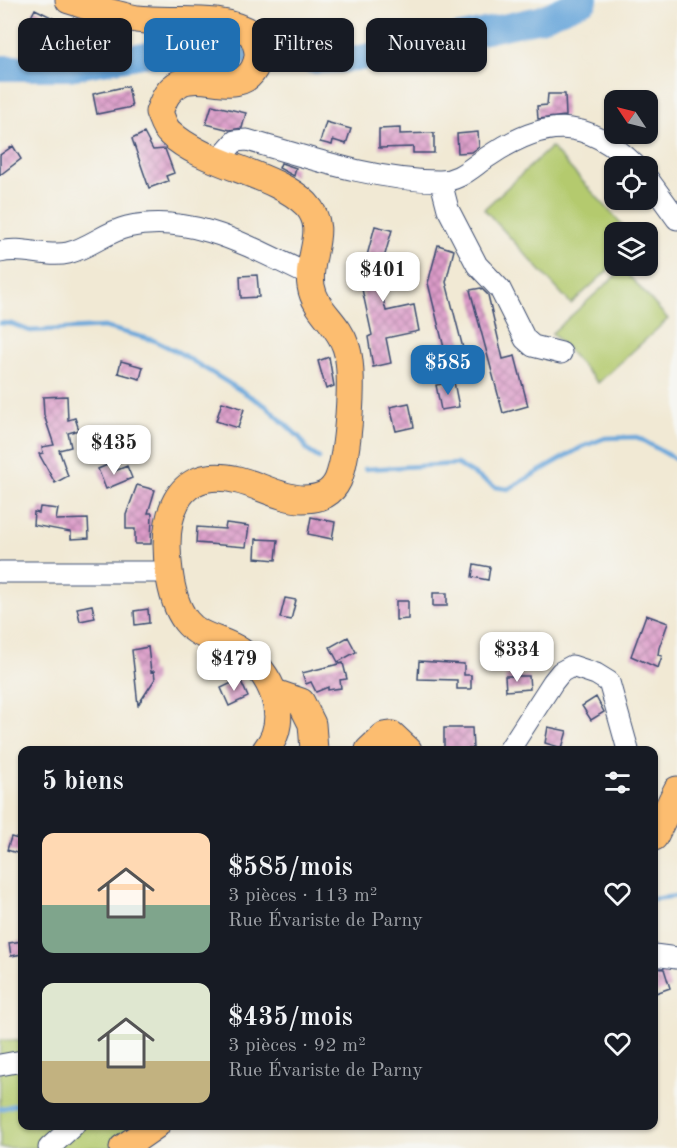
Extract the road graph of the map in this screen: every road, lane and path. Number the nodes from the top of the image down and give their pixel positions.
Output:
1 (69, 0) edge
2 (625, 156) edge
3 (218, 160) junction
4 (441, 182) junction
5 (658, 193) edge
6 (677, 219) edge
7 (0, 252) edge
8 (309, 276) junction
9 (561, 353) dead end
10 (0, 572) edge
11 (169, 572) junction
12 (275, 693) junction
13 (268, 746) edge
14 (314, 746) edge
15 (373, 746) edge
16 (404, 746) edge
17 (512, 746) edge
18 (627, 746) edge
19 (677, 790) edge
20 (658, 825) edge
21 (658, 956) edge
22 (677, 958) edge
23 (18, 1062) edge
24 (0, 1065) edge
25 (69, 1130) edge
26 (149, 1130) edge
27 (50, 1148) edge
28 (123, 1148) edge

1 - 3 main road
2 - 4 street
3 - 4 street
3 - 8 main road
4 - 9 street
5 - 6 street
7 - 8 street
8 - 11 main road
10 - 11 street
11 - 12 main road
12 - 13 main road
12 - 14 main road
15 - 16 main road
17 - 18 street
19 - 20 main road
21 - 22 street
23 - 24 street
25 - 27 street
26 - 28 main road

